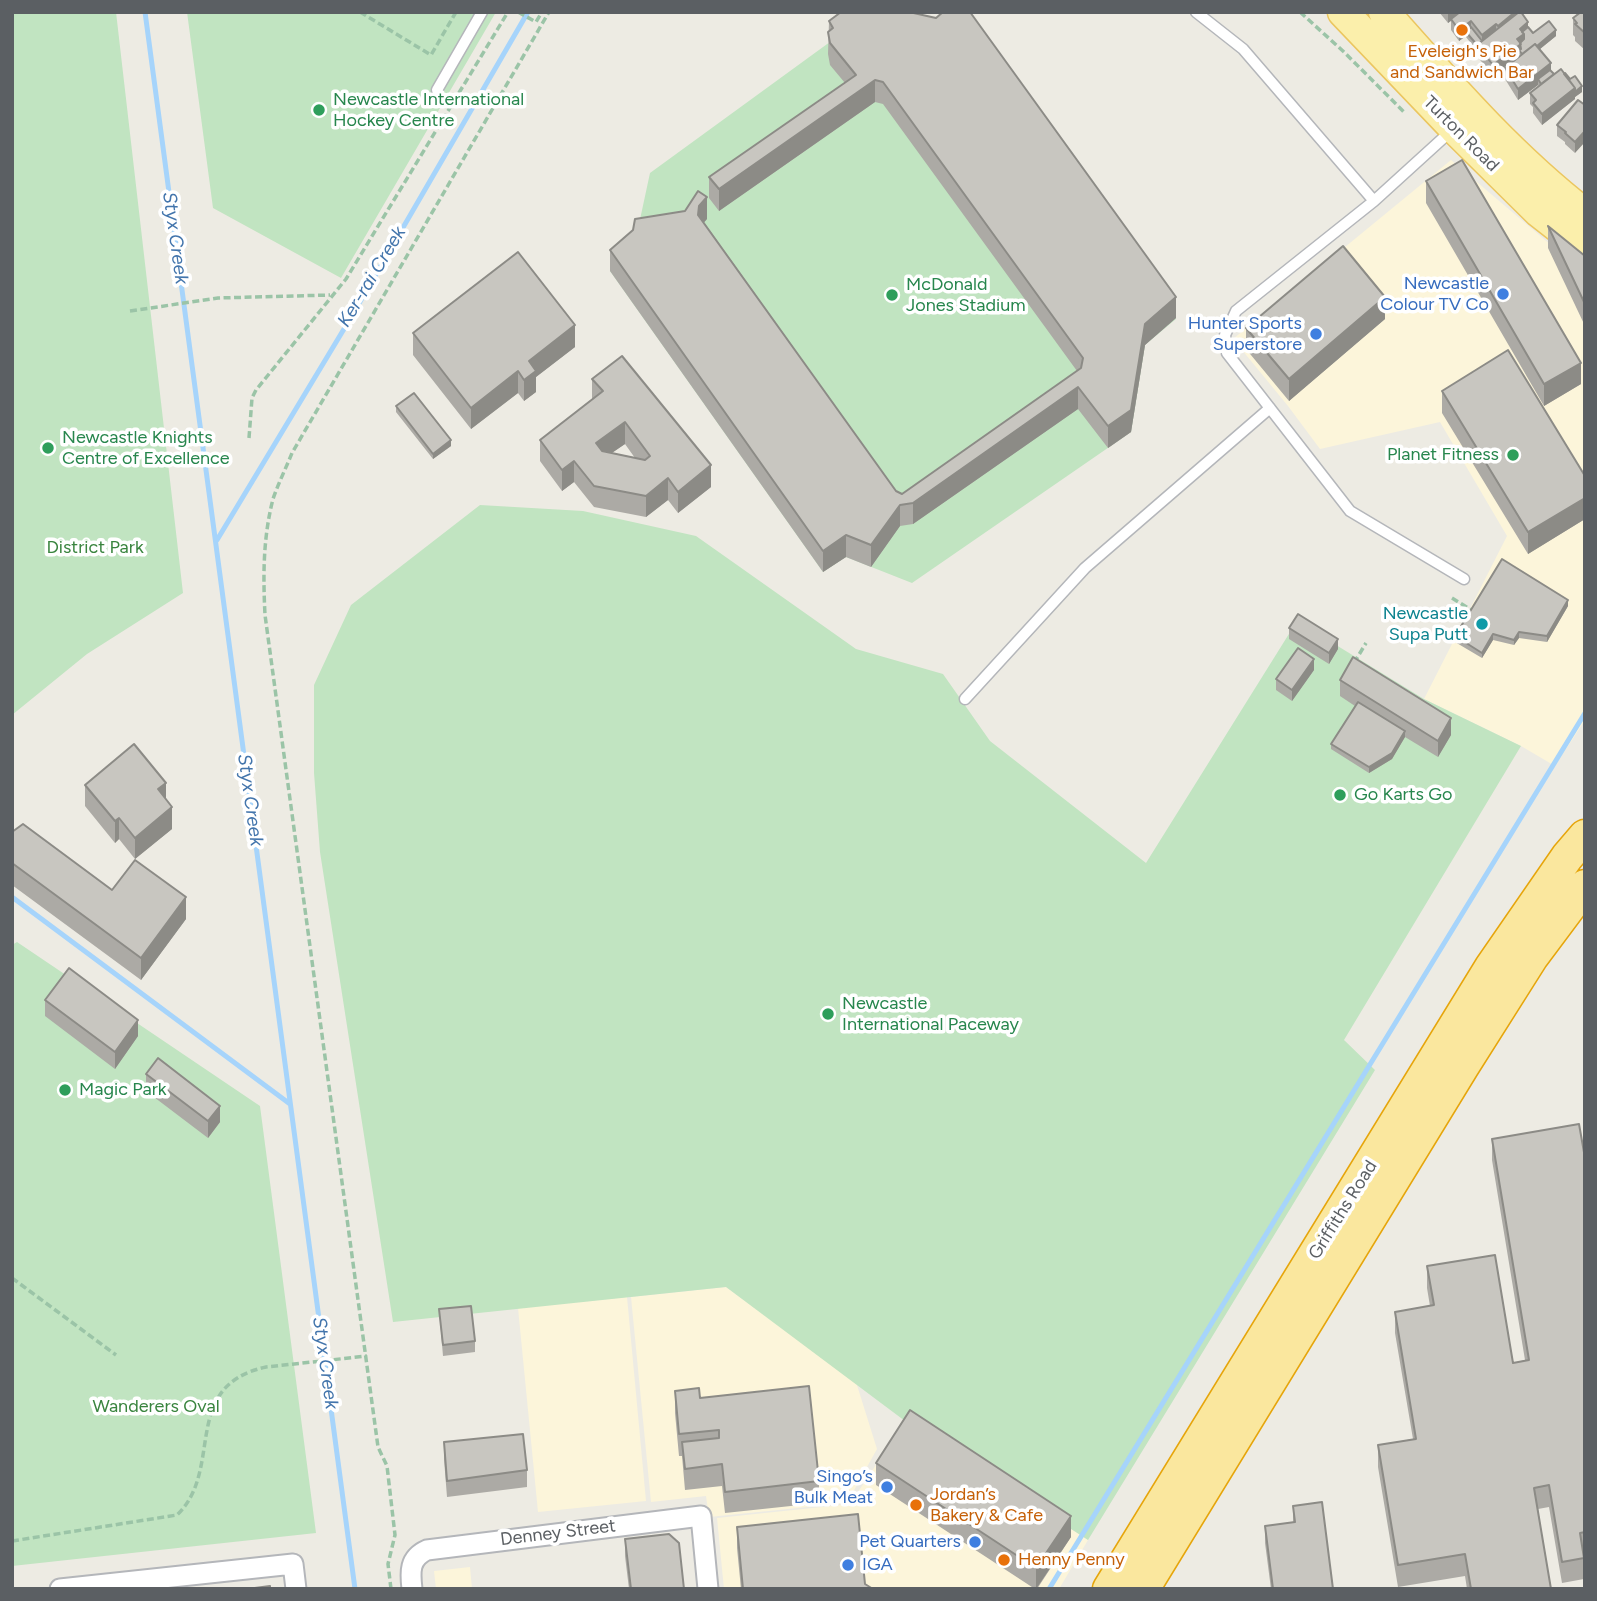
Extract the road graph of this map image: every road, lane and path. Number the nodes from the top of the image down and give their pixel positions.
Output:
1 (360, 12) edge
2 (456, 12) edge
3 (482, 12) edge
4 (509, 12) edge
5 (518, 12) edge
6 (1196, 12) edge
7 (1343, 12) edge
8 (1384, 12) edge
9 (546, 13) edge
10 (437, 90) dead end
11 (1454, 128) junction
12 (1374, 201) junction
13 (1585, 214) edge
14 (1585, 248) edge
15 (331, 295) junction
16 (130, 311) dead end
17 (1270, 408) junction
18 (249, 438) dead end
19 (1464, 579) dead end
20 (1452, 598) dead end
21 (1473, 611) edge
22 (1366, 643) dead end
23 (1349, 671) edge
24 (965, 699) dead end
25 (1585, 835) edge
26 (1585, 886) edge
27 (1414, 1120) junction
28 (12, 1278) edge
29 (116, 1354) dead end
30 (367, 1356) junction
31 (12, 1541) edge
32 (60, 1589) edge
33 (296, 1589) edge
34 (391, 1589) edge
35 (412, 1589) edge
36 (708, 1589) edge
37 (1109, 1589) edge
38 (1143, 1589) edge

1 - 2 path
3 - 10 lane
4 - 15 path
5 - 9 path
6 - 12 lane
7 - 11 main road, Turton Road
8 - 13 main road, Turton Road
9 - 30 path
11 - 12 lane
11 - 14 main road, Turton Road
12 - 17 lane
15 - 16 path
15 - 18 path
17 - 19 lane
17 - 24 lane
20 - 21 path
22 - 23 path
25 - 27 highway, Griffiths Road
26 - 27 highway, Griffiths Road
27 - 37 highway, Griffiths Road
27 - 38 highway, Griffiths Road
28 - 29 path
30 - 31 path
30 - 34 path
32 - 33 street
35 - 36 street, Denney Street

